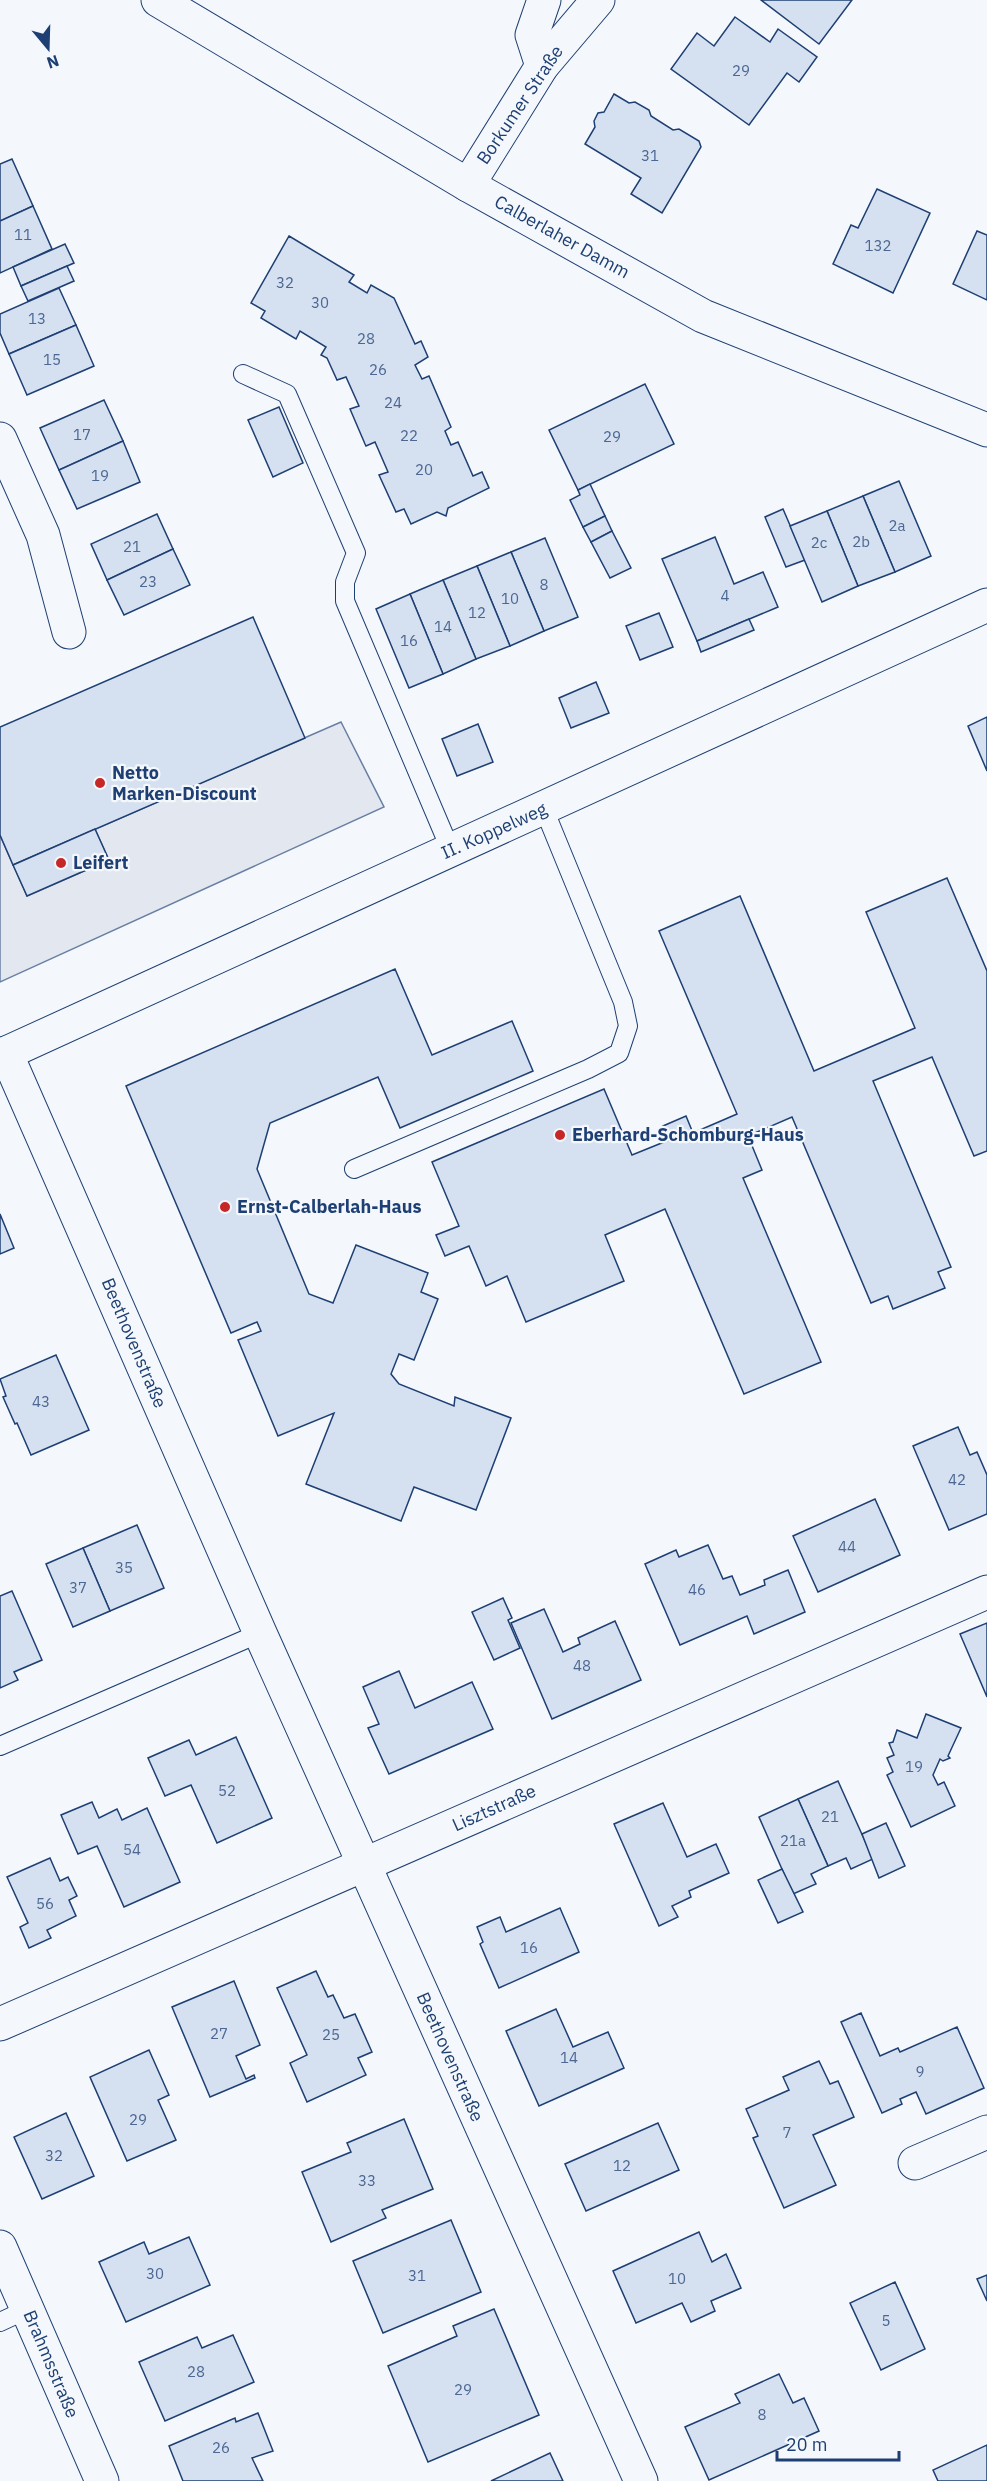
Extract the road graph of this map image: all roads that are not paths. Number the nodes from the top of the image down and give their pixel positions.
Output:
1 (158, 0) edge
2 (544, 0) edge
3 (598, 0) edge
4 (542, 66) junction
5 (468, 185) junction
6 (243, 374) dead end
7 (987, 430) edge
8 (0, 439) edge
9 (987, 605) edge
10 (69, 632) dead end
11 (544, 809) junction
12 (451, 850) junction
13 (3, 1054) edge
14 (354, 1170) dead end
15 (987, 1592) edge
16 (260, 1634) junction
17 (0, 1746) edge
18 (364, 1865) junction
19 (0, 2024) edge
20 (987, 2132) edge
21 (915, 2163) dead end
22 (0, 2247) edge
23 (14, 2315) edge
24 (102, 2481) edge
25 (641, 2481) edge

1 - 5 street, Calberlaher Damm
2 - 4 street
3 - 4 street, Borkumer Straße
4 - 5 street, Borkumer Straße
5 - 7 street, Calberlaher Damm
6 - 12 lane
8 - 10 street
9 - 11 street, II. Koppelweg
11 - 12 street, II. Koppelweg
11 - 14 lane
12 - 13 street, II. Koppelweg
13 - 16 street, Beethovenstraße
15 - 18 street, Lisztstraße
16 - 17 lane
16 - 18 street, Beethovenstraße
18 - 19 street, Lisztstraße
18 - 25 street, Beethovenstraße
20 - 21 street
22 - 23 street, Brahmsstraße
23 - 24 street, Brahmsstraße

